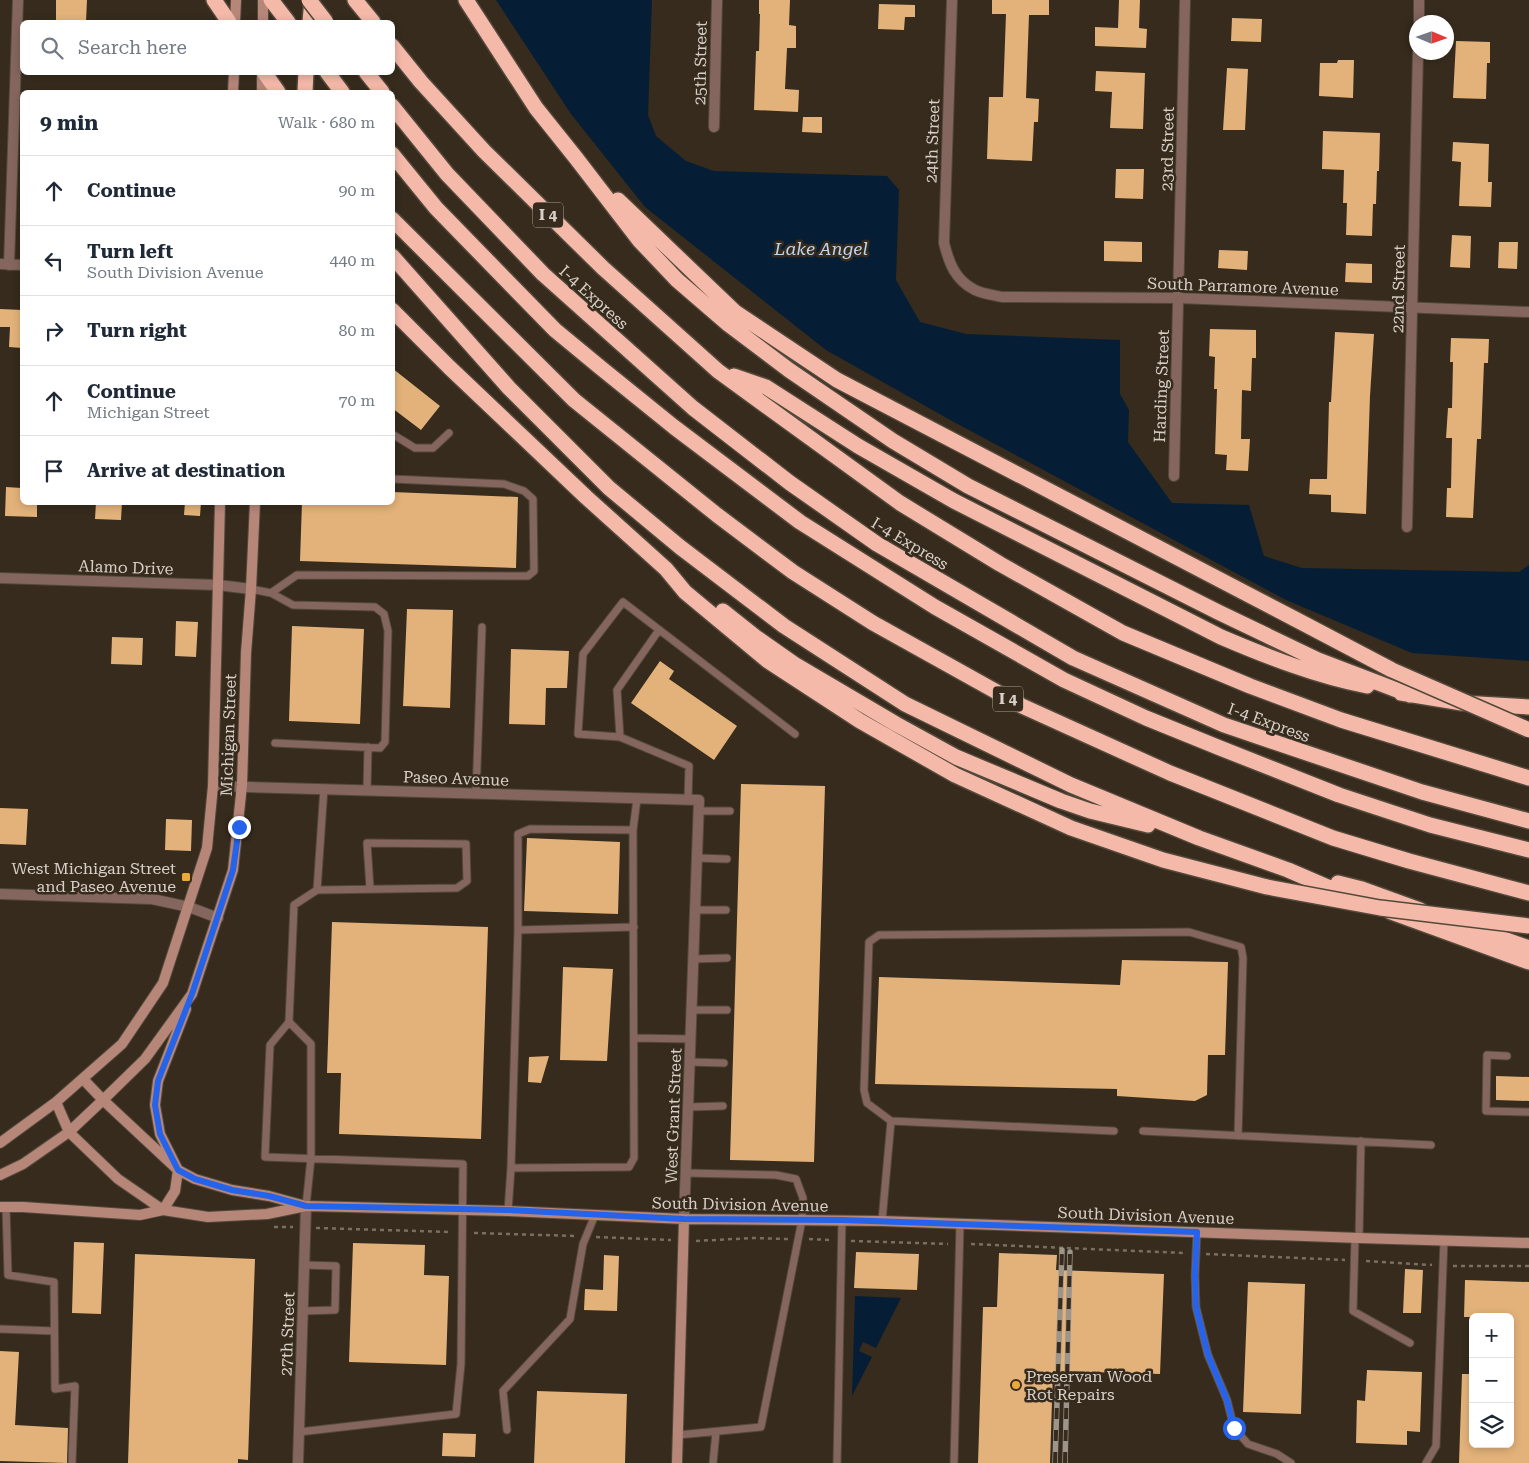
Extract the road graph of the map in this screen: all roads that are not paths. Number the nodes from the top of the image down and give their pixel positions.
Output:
1 (18, 0) edge
2 (214, 0) edge
3 (236, 0) edge
4 (263, 0) edge
5 (271, 0) edge
6 (311, 0) edge
7 (355, 0) edge
8 (466, 0) edge
9 (717, 0) edge
10 (952, 0) edge
11 (1185, 0) edge
12 (1419, 0) edge
13 (1419, 15) edge
14 (228, 20) edge
15 (235, 20) edge
16 (263, 20) edge
17 (286, 20) edge
18 (310, 20) edge
19 (325, 20) edge
20 (371, 20) edge
21 (395, 50) edge
22 (1418, 60) edge
23 (234, 75) edge
24 (263, 75) edge
25 (265, 75) edge
26 (306, 75) edge
27 (328, 75) edge
28 (368, 75) edge
29 (339, 89) edge
30 (233, 90) edge
31 (262, 90) edge
32 (276, 90) edge
33 (305, 90) edge
34 (380, 90) edge
35 (395, 110) edge
36 (714, 127) dead end
37 (395, 158) edge
38 (576, 158) junction
39 (395, 222) edge
40 (395, 259) edge
41 (4, 265) edge
42 (20, 265) edge
43 (961, 279) joint
44 (1179, 298) junction
45 (1412, 307) junction
46 (1529, 312) edge
47 (395, 313) edge
48 (395, 322) edge
49 (449, 367) junction
50 (718, 371) junction
51 (449, 433) dead end
52 (395, 436) edge
53 (1174, 476) dead end
54 (395, 479) edge
55 (220, 505) edge
56 (255, 505) edge
57 (1407, 527) dead end
58 (666, 570) junction
59 (0, 578) edge
60 (218, 584) junction
61 (251, 589) junction
62 (272, 593) junction
63 (482, 627) dead end
64 (659, 630) junction
65 (1410, 695) junction
66 (1510, 706) junction
67 (1529, 708) edge
68 (1529, 712) edge
69 (1529, 730) edge
70 (795, 734) dead end
71 (620, 737) junction
72 (275, 743) dead end
73 (368, 748) junction
74 (1529, 778) edge
75 (242, 785) junction
76 (213, 786) junction
77 (324, 788) junction
78 (367, 790) junction
79 (476, 794) junction
80 (637, 798) junction
81 (688, 800) junction
82 (699, 806) junction
83 (730, 811) dead end
84 (1529, 821) edge
85 (633, 830) junction
86 (1199, 838) junction
87 (1529, 850) edge
88 (697, 858) junction
89 (727, 859) dead end
90 (1288, 870) junction
91 (370, 888) junction
92 (317, 890) junction
93 (1529, 893) edge
94 (0, 894) edge
95 (189, 907) junction
96 (695, 910) junction
97 (726, 910) dead end
98 (218, 918) junction
99 (1529, 926) edge
100 (634, 927) junction
101 (518, 930) junction
102 (1527, 946) edge
103 (727, 958) dead end
104 (694, 959) junction
105 (1529, 962) edge
106 (192, 994) junction
107 (692, 1010) junction
108 (727, 1010) dead end
109 (290, 1022) junction
110 (634, 1038) junction
111 (691, 1039) junction
112 (1507, 1056) dead end
113 (690, 1062) junction
114 (724, 1063) dead end
115 (83, 1079) junction
116 (103, 1100) junction
117 (56, 1102) junction
118 (723, 1106) dead end
119 (688, 1107) junction
120 (1529, 1112) edge
121 (890, 1121) junction
122 (1114, 1131) dead end
123 (69, 1132) junction
124 (1143, 1132) dead end
125 (1238, 1136) junction
126 (1361, 1141) junction
127 (0, 1143) edge
128 (1431, 1145) dead end
129 (311, 1158) junction
130 (511, 1168) junction
131 (178, 1170) junction
132 (686, 1173) junction
133 (0, 1175) edge
134 (306, 1206) junction
135 (3, 1207) edge
136 (163, 1210) junction
137 (463, 1210) junction
138 (508, 1210) junction
139 (594, 1215) junction
140 (684, 1219) junction
141 (802, 1220) junction
142 (842, 1220) junction
143 (882, 1221) junction
144 (960, 1224) junction
145 (1197, 1232) junction
146 (1357, 1238) junction
147 (1444, 1240) junction
148 (1529, 1243) edge
149 (4, 1248) edge
150 (304, 1265) junction
151 (303, 1311) junction
152 (0, 1329) edge
153 (54, 1332) junction
154 (1410, 1343) dead end
155 (507, 1430) dead end
156 (299, 1432) junction
157 (716, 1432) junction
158 (678, 1434) junction
159 (72, 1463) edge
160 (298, 1463) edge
161 (677, 1463) edge
162 (713, 1463) edge
163 (837, 1463) edge
164 (954, 1463) edge
165 (1291, 1463) edge
166 (1426, 1463) edge

1 - 41 street
2 - 14 highway
3 - 15 street
4 - 16 street
5 - 17 highway
6 - 18 highway
6 - 19 highway, bridge
7 - 20 highway
8 - 38 highway
9 - 36 street, 25th Street
10 - 43 street, 24th Street
11 - 44 street, 23rd Street
12 - 13 street
21 - 50 highway, I 4
22 - 45 street, 22nd Street
23 - 30 street
24 - 31 street
25 - 32 highway
26 - 33 highway
27 - 29 highway
28 - 34 highway
35 - 84 highway, I-4 Express
37 - 87 highway
38 - 65 highway
38 - 69 highway, bridge
39 - 93 highway, I 4
40 - 86 highway
41 - 42 street
43 - 44 street, South Parramore Avenue
44 - 45 street, South Parramore Avenue
44 - 53 street, Harding Street
45 - 46 street, South Parramore Avenue
45 - 57 street, 22nd Street
47 - 49 highway
48 - 49 highway
49 - 58 highway
50 - 65 highway
50 - 74 highway, I 4
51 - 52 lane
54 - 62 lane
55 - 60 street, Michigan Street
56 - 61 street, Michigan Street
58 - 86 highway
58 - 99 highway, bridge
59 - 60 street, Alamo Drive
60 - 61 street, Alamo Drive
60 - 76 street, Michigan Street
61 - 62 lane
61 - 75 street, Michigan Street
62 - 73 lane
63 - 79 lane
64 - 70 lane
64 - 71 lane
64 - 71 lane
65 - 66 highway
66 - 67 highway
66 - 68 highway
71 - 81 lane
72 - 73 lane
73 - 78 lane
75 - 76 street, Paseo Avenue
75 - 77 street, Paseo Avenue
75 - 98 street, Michigan Street
76 - 95 street, Michigan Street
77 - 78 street, Paseo Avenue
77 - 92 lane
78 - 79 street, Paseo Avenue
79 - 80 street, Paseo Avenue
80 - 81 street, Paseo Avenue
80 - 85 lane
81 - 82 street, Paseo Avenue
82 - 83 lane
82 - 88 street, West Grant Street
85 - 100 lane
85 - 101 lane
86 - 90 highway
88 - 89 lane
88 - 96 street, West Grant Street
90 - 102 highway
90 - 105 highway
91 - 91 lane
91 - 92 lane
92 - 109 lane
94 - 95 street
95 - 98 street
95 - 115 street, Michigan Street
96 - 97 lane
96 - 104 street, West Grant Street
98 - 106 street, Michigan Street
100 - 101 lane
100 - 110 lane
101 - 130 lane
103 - 104 lane
104 - 107 street, West Grant Street
106 - 116 street, Michigan Street
106 - 131 street
107 - 108 lane
107 - 111 street, West Grant Street
109 - 129 lane
109 - 129 lane
110 - 111 lane
110 - 130 lane
111 - 113 street, West Grant Street
112 - 120 lane
113 - 114 lane
113 - 119 street, West Grant Street
115 - 116 street, South Division Avenue
115 - 117 street, Michigan Street
116 - 123 street, Michigan Street
116 - 131 street, South Division Avenue
117 - 123 street, South Division Avenue
117 - 127 street, Michigan Street
118 - 119 lane
119 - 132 street, West Grant Street
121 - 122 lane
121 - 125 lane
121 - 143 lane
123 - 133 street, Michigan Street
123 - 136 street, South Division Avenue
124 - 125 lane
125 - 126 lane
126 - 128 lane
126 - 146 lane
129 - 134 lane
129 - 137 lane
130 - 138 lane
131 - 134 street, South Division Avenue
131 - 136 street
132 - 140 street, West Grant Street
132 - 141 lane
134 - 136 street, South Division Avenue
134 - 137 street, South Division Avenue
134 - 150 street, 27th Street
135 - 136 street
135 - 149 lane
137 - 138 street, South Division Avenue
137 - 156 lane
138 - 139 street, South Division Avenue
139 - 140 street, South Division Avenue
139 - 155 lane
140 - 141 street, South Division Avenue
140 - 158 street, West Grant Street
141 - 142 street, South Division Avenue
141 - 157 lane
142 - 143 street, South Division Avenue
142 - 163 lane
143 - 144 street, South Division Avenue
144 - 145 street, South Division Avenue
144 - 164 lane
145 - 146 street, South Division Avenue
145 - 165 lane
146 - 147 street, South Division Avenue
146 - 154 lane
147 - 148 street, South Division Avenue
147 - 166 lane
149 - 153 lane
150 - 151 street, 27th Street
150 - 151 lane
151 - 156 street, 27th Street
152 - 153 lane
153 - 159 lane
156 - 160 street, 27th Street
157 - 158 lane
157 - 162 lane
158 - 161 street, West Grant Street

